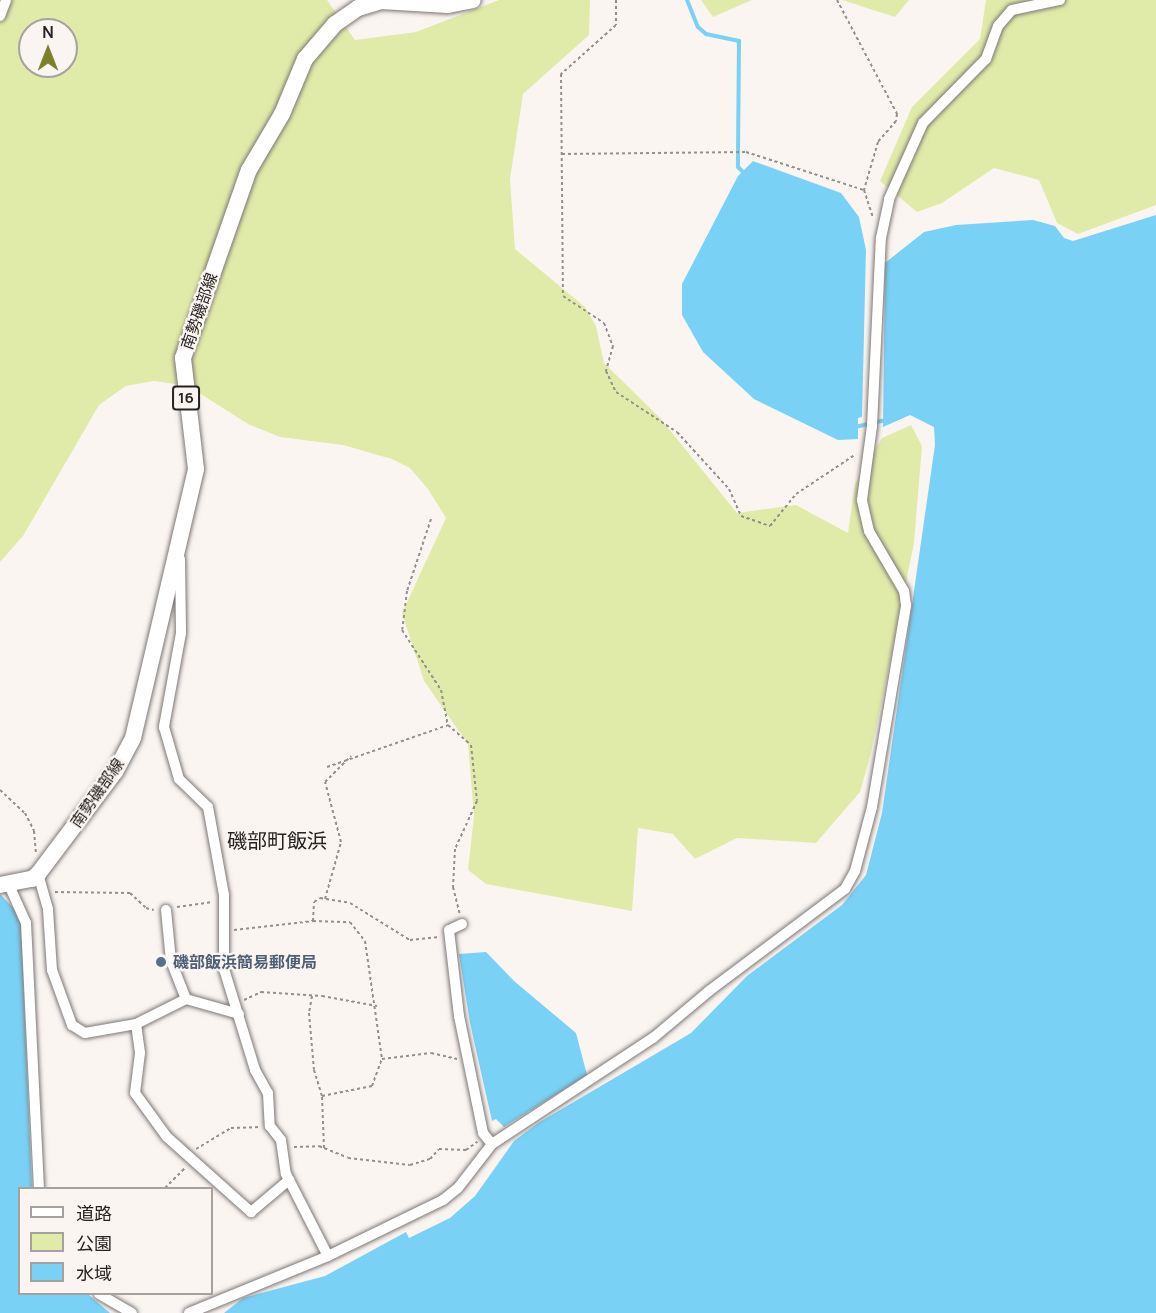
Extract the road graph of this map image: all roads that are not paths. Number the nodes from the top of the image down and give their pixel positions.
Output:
1 (6, 0) edge
2 (473, 0) edge
3 (1060, 0) edge
4 (0, 16) edge
5 (179, 547) junction
6 (38, 874) junction
7 (5, 885) edge
8 (166, 910) road end
9 (462, 924) road end
10 (186, 999) junction
11 (238, 1009) junction
12 (136, 1024) junction
13 (492, 1144) junction
14 (289, 1180) junction
15 (39, 1187) edge
16 (328, 1256) junction
17 (102, 1295) edge
18 (132, 1313) edge
19 (189, 1313) edge

1 - 4 street
2 - 5 main road, 南勢磯部線 / 16
3 - 13 street
5 - 6 main road, 南勢磯部線 / 16
5 - 11 street
6 - 7 main road
6 - 12 street
7 - 15 street
8 - 10 street
9 - 13 street
10 - 11 street
10 - 12 street
11 - 14 street
12 - 14 street
13 - 16 street
14 - 16 street
16 - 19 street
17 - 18 street

